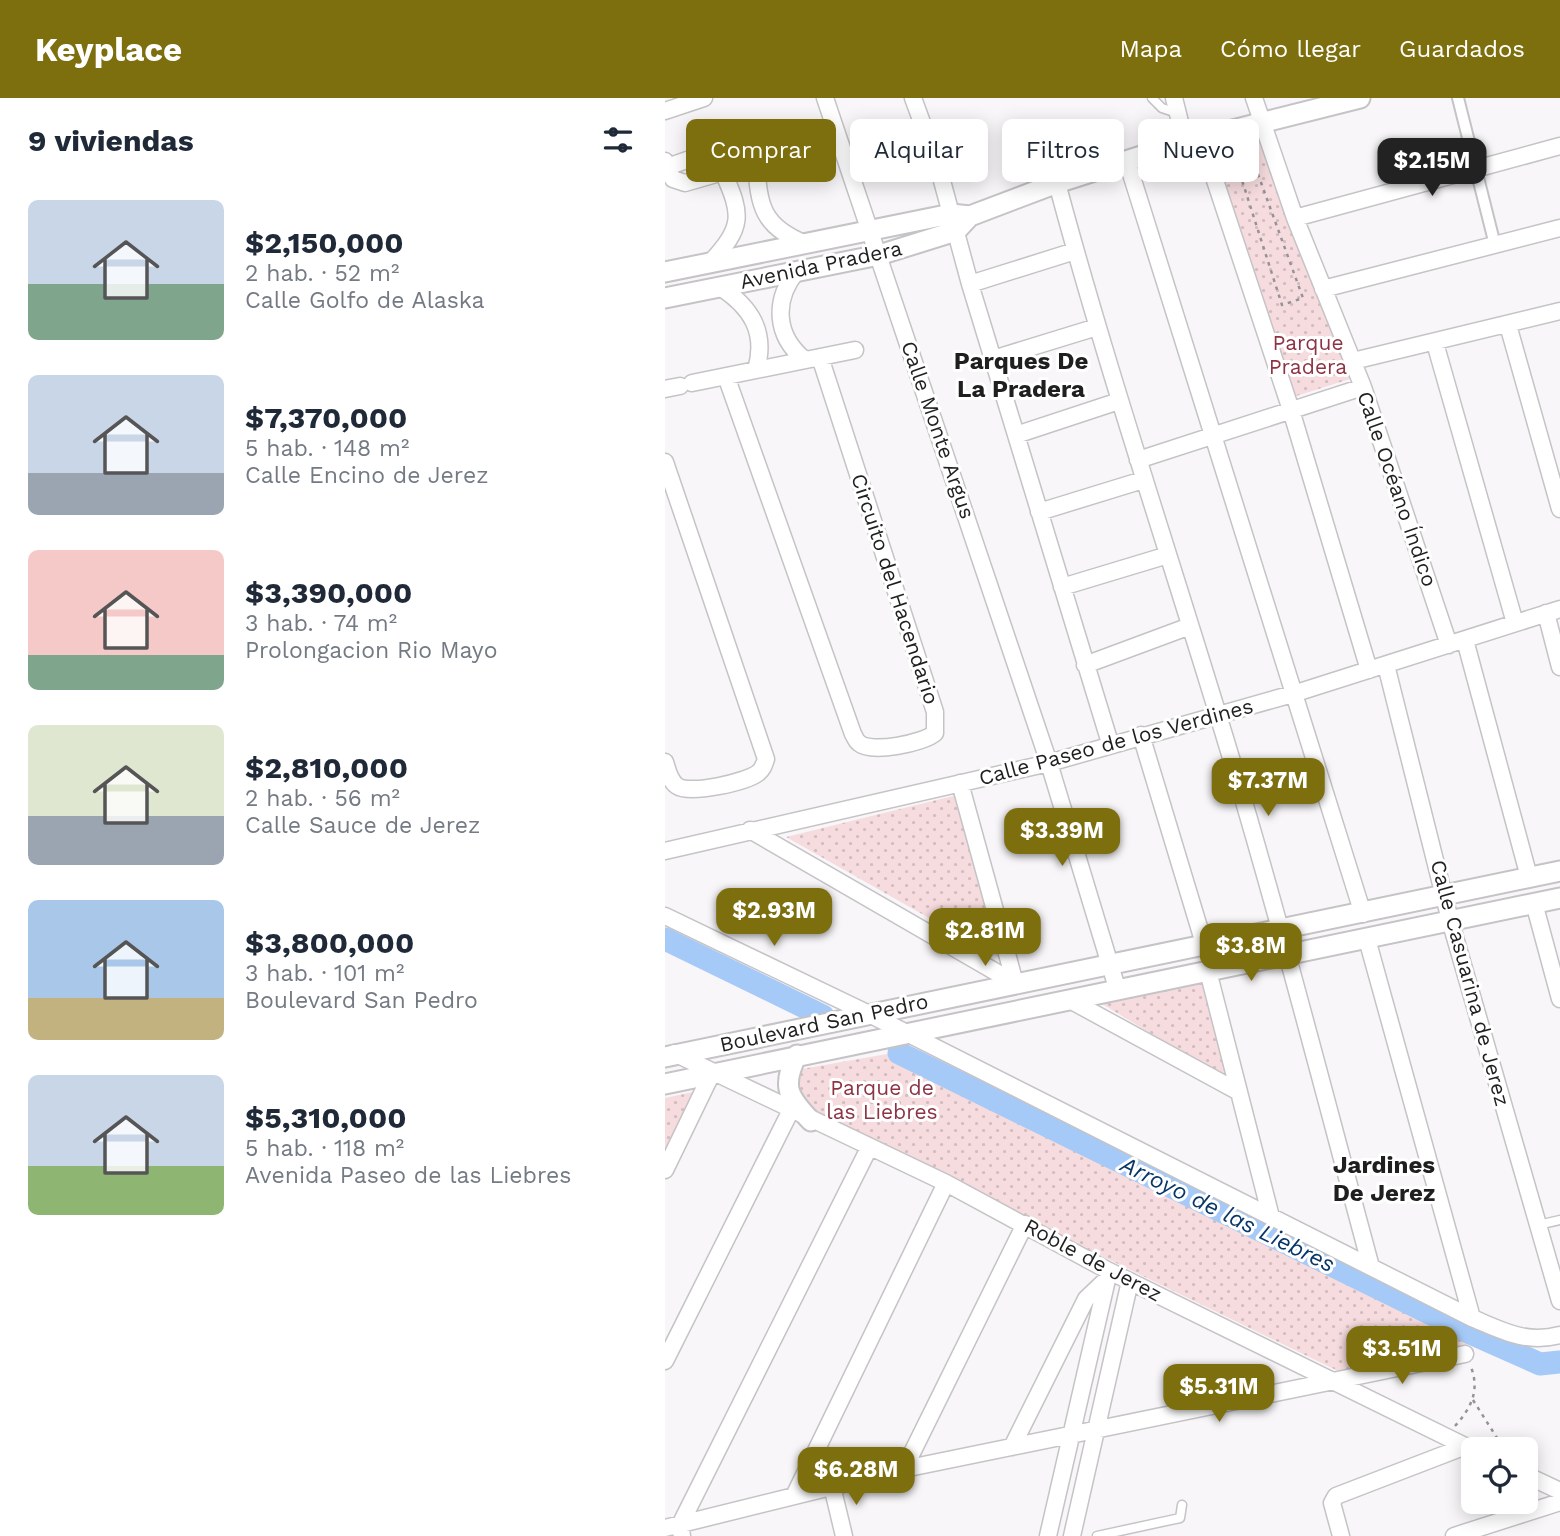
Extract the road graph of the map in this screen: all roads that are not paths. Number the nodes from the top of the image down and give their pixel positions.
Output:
1 (704, 98) edge
2 (825, 98) edge
3 (913, 98) edge
4 (1152, 98) edge
5 (1254, 98) edge
6 (1360, 98) edge
7 (1458, 98) edge
8 (1176, 105) edge
9 (665, 111) edge
10 (1259, 119) edge
11 (1259, 121) joint
12 (1560, 146) edge
13 (686, 158) edge
14 (1138, 158) edge
15 (1127, 161) junction
16 (666, 164) edge
17 (1476, 166) junction
18 (686, 181) edge
19 (727, 182) edge
20 (757, 182) edge
21 (1208, 182) edge
22 (1057, 183) junction
23 (766, 217) junction
24 (1295, 218) junction
25 (959, 220) junction
26 (739, 223) junction
27 (1560, 228) edge
28 (871, 230) junction
29 (806, 244) junction
30 (1495, 245) junction
31 (1075, 251) junction
32 (879, 254) junction
33 (710, 263) junction
34 (797, 271) junction
35 (665, 272) edge
36 (970, 284) junction
37 (720, 287) junction
38 (1322, 289) junction
39 (665, 298) edge
40 (780, 306) junction
41 (1560, 311) edge
42 (750, 313) junction
43 (1508, 325) junction
44 (1097, 327) junction
45 (1435, 344) junction
46 (855, 350) dead end
47 (812, 358) junction
48 (993, 359) junction
49 (1353, 361) junction
50 (756, 370) junction
51 (726, 376) junction
52 (679, 386) edge
53 (1363, 387) junction
54 (1119, 401) junction
55 (1290, 410) junction
56 (1016, 435) junction
57 (1213, 435) junction
58 (1138, 460) junction
59 (665, 462) edge
60 (1143, 480) junction
61 (1560, 509) edge
62 (1039, 512) junction
63 (1168, 555) junction
64 (1062, 587) junction
65 (1553, 611) edge
66 (1515, 623) junction
67 (1190, 626) junction
68 (1457, 642) junction
69 (1085, 665) junction
70 (1386, 665) junction
71 (1560, 667) edge
72 (1370, 670) junction
73 (1296, 693) junction
74 (1218, 715) junction
75 (1141, 735) junction
76 (1110, 743) junction
77 (665, 762) edge
78 (1049, 763) junction
79 (960, 783) junction
80 (750, 830) junction
81 (665, 851) edge
82 (1560, 871) edge
83 (1529, 877) junction
84 (1445, 895) junction
85 (1560, 898) edge
86 (1534, 903) junction
87 (1363, 914) junction
88 (665, 916) edge
89 (1450, 920) junction
90 (1282, 931) junction
91 (1367, 939) junction
92 (1205, 947) junction
93 (1287, 956) junction
94 (1111, 963) junction
95 (1208, 971) junction
96 (1015, 983) junction
97 (1117, 988) junction
98 (1067, 999) junction
99 (1560, 999) edge
100 (862, 1014) junction
101 (900, 1034) junction
102 (669, 1053) edge
103 (797, 1055) junction
104 (712, 1073) junction
105 (665, 1084) edge
106 (1237, 1091) junction
107 (791, 1110) junction
108 (811, 1121) junction
109 (870, 1148) junction
110 (665, 1170) edge
111 (946, 1184) junction
112 (1271, 1217) junction
113 (1560, 1220) edge
114 (1025, 1224) junction
115 (1538, 1225) junction
116 (1371, 1266) junction
117 (1108, 1275) junction
118 (1130, 1280) junction
119 (1560, 1301) edge
120 (1472, 1318) junction
121 (1560, 1335) edge
122 (1465, 1354) road end
123 (665, 1361) edge
124 (1332, 1382) junction
125 (1098, 1431) junction
126 (1071, 1437) junction
127 (1461, 1444) edge
128 (1012, 1447) junction
129 (1461, 1451) edge
130 (904, 1469) junction
131 (1538, 1481) edge
132 (832, 1486) junction
133 (1560, 1491) edge
134 (795, 1494) junction
135 (1560, 1502) edge
136 (1182, 1505) dead end
137 (676, 1530) edge
138 (844, 1536) edge
139 (1048, 1536) edge
140 (1072, 1536) edge
141 (1097, 1536) edge
142 (1341, 1536) edge
143 (1454, 1536) edge

1 - 9 street
2 - 28 street, Calle Monte Argus
3 - 25 street
4 - 8 lane
5 - 10 street, Calle Océano Índico
6 - 11 street, Avenida Pradera
7 - 17 street
11 - 24 street, Calle Océano Índico
12 - 17 street
13 - 16 street
14 - 15 street, Avenida Pradera
15 - 22 street, Avenida Pradera
15 - 57 street
16 - 18 street
17 - 24 street
17 - 30 street
19 - 26 street
20 - 23 street
21 - 55 street
22 - 25 street, Avenida Pradera
22 - 31 street
23 - 26 street
23 - 29 street
24 - 38 street, Calle Océano Índico
25 - 28 street, Avenida Pradera
25 - 32 street, Avenida Pradera
25 - 36 street
26 - 33 street
27 - 30 street
28 - 29 street, Avenida Pradera
28 - 32 street, Calle Monte Argus
29 - 33 street, Avenida Pradera
30 - 38 street
31 - 36 street
31 - 44 street
32 - 34 street, Avenida Pradera
32 - 78 street, Calle Monte Argus
33 - 35 street, Avenida Pradera
34 - 37 street, Avenida Pradera
34 - 40 street
36 - 48 street
37 - 39 street, Avenida Pradera
37 - 42 street
38 - 49 street, Calle Océano Índico
40 - 42 street
40 - 47 street, Circuito del Hacendario
41 - 43 street
42 - 50 street
43 - 45 street
43 - 61 street
44 - 48 street
44 - 54 street
45 - 49 street
45 - 66 street
46 - 47 street
47 - 50 street
47 - 51 street, Circuito del Hacendario
48 - 56 street
49 - 53 street, Calle Océano Índico
50 - 51 street
51 - 52 street
53 - 55 street
53 - 68 street, Calle Océano Índico
54 - 56 street
54 - 58 street
55 - 57 street
55 - 72 street
56 - 62 street
57 - 58 street
57 - 73 street
58 - 60 street
59 - 77 street
60 - 62 street
60 - 63 street
62 - 64 street
63 - 64 street
63 - 67 street
64 - 69 street
65 - 66 street, Calle Paseo de los Verdines
65 - 71 street
66 - 68 street, Calle Paseo de los Verdines
67 - 69 street
67 - 74 street
68 - 70 street, Calle Paseo de los Verdines
68 - 83 street, Calle Océano Índico
69 - 76 street
70 - 72 street, Calle Paseo de los Verdines
70 - 84 street, Calle Casuarina de Jerez
72 - 73 street, Calle Paseo de los Verdines
73 - 74 street, Calle Paseo de los Verdines
73 - 87 street
74 - 75 street, Calle Paseo de los Verdines
74 - 90 street
75 - 76 street, Calle Paseo de los Verdines
75 - 92 street
76 - 78 street, Calle Paseo de los Verdines
78 - 79 street, Calle Paseo de los Verdines
78 - 94 street, Calle Monte Argus
79 - 80 street, Calle Paseo de los Verdines
79 - 96 street
80 - 81 street, Calle Paseo de los Verdines
80 - 96 street
82 - 83 street, Boulevard San Pedro
83 - 84 street, Boulevard San Pedro
84 - 87 street, Boulevard San Pedro
84 - 89 street, Calle Casuarina de Jerez
85 - 86 street, Boulevard San Pedro
86 - 89 street, Boulevard San Pedro
86 - 99 street
87 - 90 street, Boulevard San Pedro
88 - 100 street
89 - 91 street, Boulevard San Pedro
89 - 115 street, Calle Casuarina de Jerez
90 - 92 street, Boulevard San Pedro
90 - 93 street
91 - 93 street, Boulevard San Pedro
91 - 120 street
92 - 94 street, Boulevard San Pedro
93 - 95 street, Boulevard San Pedro
93 - 116 street
94 - 96 street, Boulevard San Pedro
94 - 97 street, Calle Monte Argus
95 - 97 street, Boulevard San Pedro
95 - 106 street
96 - 100 street, Boulevard San Pedro
97 - 98 street, Boulevard San Pedro
98 - 101 street, Boulevard San Pedro
98 - 106 street
100 - 101 street
100 - 102 street, Boulevard San Pedro
101 - 103 street, Boulevard San Pedro
101 - 112 street
102 - 104 street, Roble de Jerez
103 - 104 street, Boulevard San Pedro
103 - 108 street
104 - 105 street, Boulevard San Pedro
104 - 107 street, Roble de Jerez
104 - 110 street
106 - 112 street
107 - 108 street, Roble de Jerez
107 - 123 street
108 - 109 street, Roble de Jerez
109 - 111 street, Roble de Jerez
109 - 137 street
111 - 114 street, Roble de Jerez
111 - 134 street
112 - 116 street
113 - 115 lane
114 - 117 street, Roble de Jerez
114 - 130 street
115 - 119 street, Calle Casuarina de Jerez
116 - 120 street
117 - 118 street, Roble de Jerez
117 - 126 street
117 - 128 street
118 - 124 street, Roble de Jerez
118 - 125 street
120 - 121 street
122 - 124 street
124 - 125 street
124 - 127 street, Roble de Jerez
125 - 126 street
125 - 140 street
126 - 128 street
126 - 139 street
128 - 130 street
129 - 142 street
130 - 132 street
131 - 133 street
132 - 134 street
132 - 138 street
134 - 137 street
135 - 143 street
136 - 141 lane

